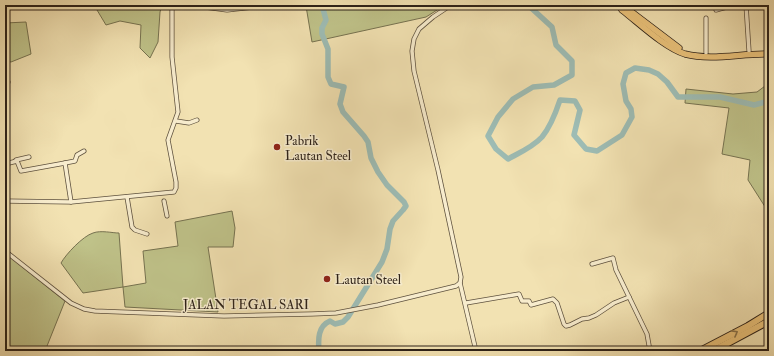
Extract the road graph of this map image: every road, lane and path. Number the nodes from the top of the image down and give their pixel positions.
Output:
1 (264, 5) edge
2 (452, 5) edge
3 (619, 5) edge
4 (734, 5) edge
5 (746, 5) edge
6 (172, 6) edge
7 (716, 10) dead end
8 (706, 18) dead end
9 (769, 50) edge
10 (749, 51) junction
11 (706, 53) junction
12 (769, 54) edge
13 (197, 120) dead end
14 (176, 121) junction
15 (84, 151) dead end
16 (29, 157) dead end
17 (16, 160) junction
18 (65, 163) junction
19 (5, 164) edge
20 (127, 197) junction
21 (164, 198) junction
22 (5, 202) edge
23 (71, 202) junction
24 (167, 216) dead end
25 (147, 234) dead end
26 (5, 251) edge
27 (592, 264) dead end
28 (460, 283) junction
29 (629, 297) junction
30 (466, 303) junction
31 (769, 313) edge
32 (769, 321) edge
33 (476, 351) edge
34 (650, 351) edge
35 (700, 351) edge
36 (713, 351) edge

1 - 6 street
2 - 28 street
3 - 11 highway
3 - 12 highway
4 - 7 street
5 - 10 street
6 - 14 street
8 - 11 street
9 - 10 highway
10 - 11 highway
13 - 14 street
14 - 21 street
15 - 18 street
16 - 17 street
17 - 18 street
17 - 19 street
18 - 23 street
20 - 21 street
20 - 23 street
20 - 25 street
21 - 24 street
22 - 23 street
26 - 28 street, JALAN TEGAL SARI
27 - 29 street
28 - 30 street
29 - 30 street
29 - 34 street
30 - 33 street
35 -> 31 highway
32 - 36 highway

